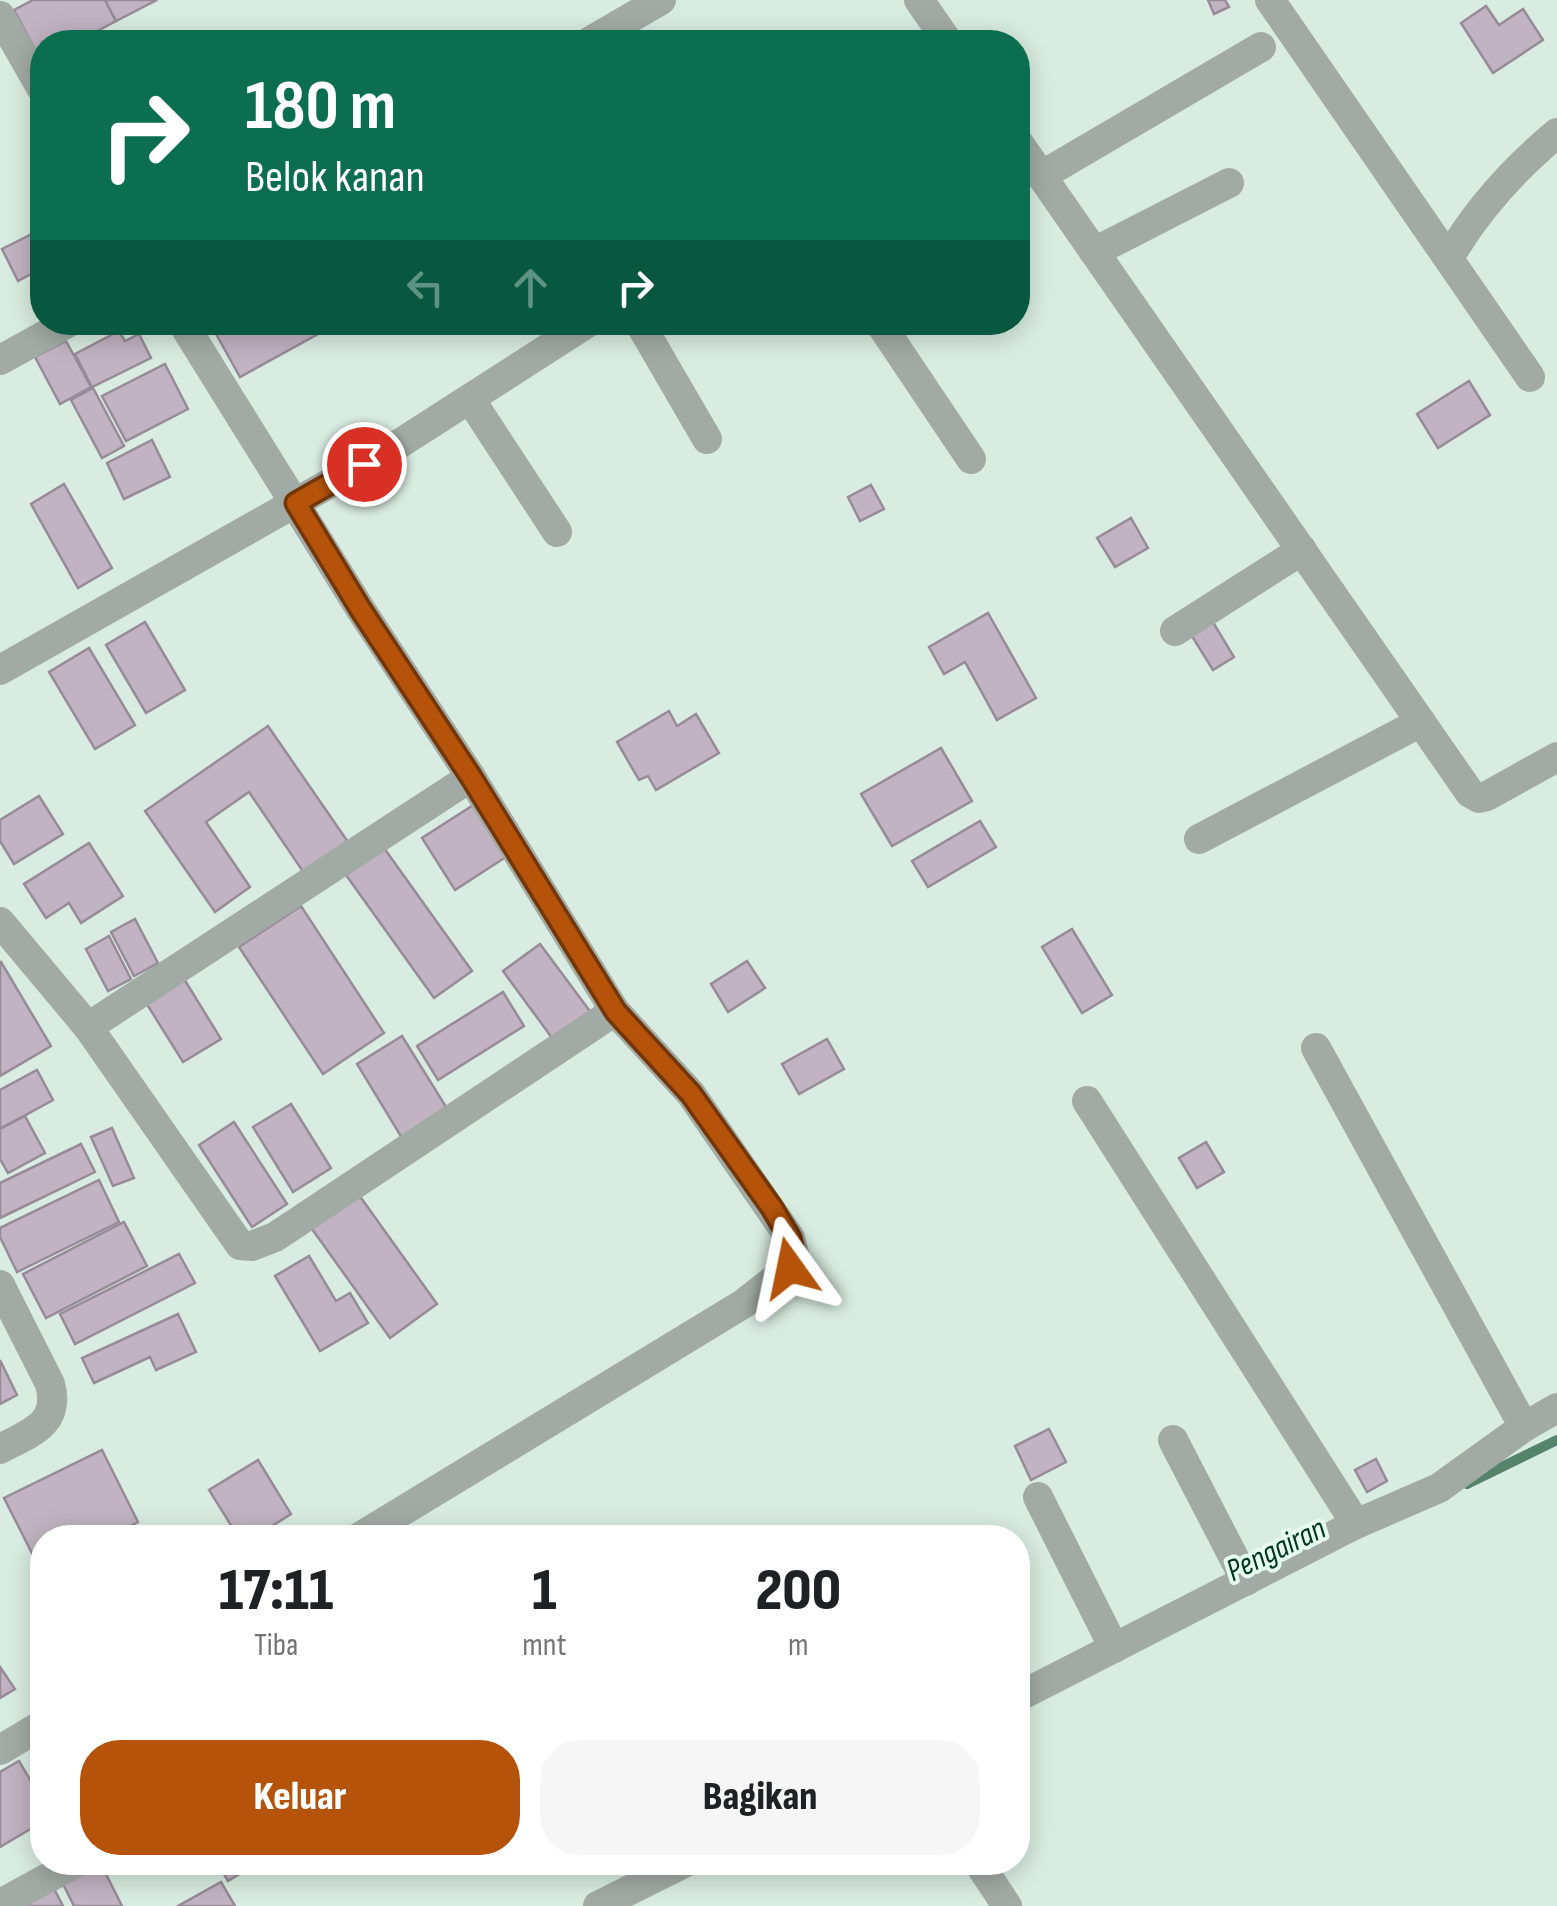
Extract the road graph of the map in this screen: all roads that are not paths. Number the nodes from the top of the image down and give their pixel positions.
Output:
1 (662, 0) edge
2 (918, 0) edge
3 (1270, 0) edge
4 (0, 16) edge
5 (610, 30) edge
6 (939, 30) edge
7 (1261, 48) dead end
8 (30, 68) edge
9 (1557, 133) edge
10 (1030, 160) edge
11 (1041, 176) junction
12 (1228, 183) dead end
13 (1094, 252) junction
14 (1449, 258) junction
15 (45, 335) edge
16 (190, 335) edge
17 (568, 335) edge
18 (647, 335) edge
19 (888, 335) edge
20 (0, 360) edge
21 (1530, 377) dead end
22 (470, 399) junction
23 (708, 439) dead end
24 (972, 459) dead end
25 (296, 503) junction
26 (557, 532) dead end
27 (1302, 550) junction
28 (1175, 631) dead end
29 (0, 670) edge
30 (1422, 722) junction
31 (1557, 757) edge
32 (471, 777) junction
33 (1200, 839) dead end
34 (4, 933) edge
35 (616, 1012) junction
36 (88, 1027) junction
37 (1316, 1048) dead end
38 (1087, 1100) dead end
39 (0, 1285) edge
40 (1557, 1408) edge
41 (1524, 1427) junction
42 (1173, 1440) dead end
43 (0, 1449) edge
44 (1038, 1496) dead end
45 (1356, 1524) junction
46 (379, 1525) edge
47 (1246, 1580) junction
48 (1114, 1648) junction
49 (1030, 1691) edge
50 (30, 1732) edge
51 (0, 1750) edge
52 (53, 1875) edge
53 (662, 1875) edge
54 (987, 1875) edge
55 (0, 1904) edge
56 (610, 1904) edge
57 (1007, 1906) edge

1 - 5 street
2 - 6 street
3 - 14 street
4 - 8 street
7 - 11 street
9 - 14 street
10 - 11 street
11 - 13 street
12 - 13 street
13 - 27 street
14 - 21 street
15 - 20 street
16 - 25 street
17 - 22 street
18 - 23 street
19 - 24 street
22 - 25 street
22 - 26 street
25 - 29 street
25 - 32 street
27 - 28 street
27 - 30 street
30 - 31 street
30 - 33 street
32 - 35 street
32 - 36 street
34 - 36 street
35 - 36 street
35 - 46 street
37 - 41 street
38 - 45 street
39 - 43 street
40 - 41 street
41 - 45 street
42 - 47 street
44 - 48 street
45 - 47 street
47 - 48 street
48 - 49 street
50 - 51 street
52 - 55 street
53 - 56 street
54 - 57 street

